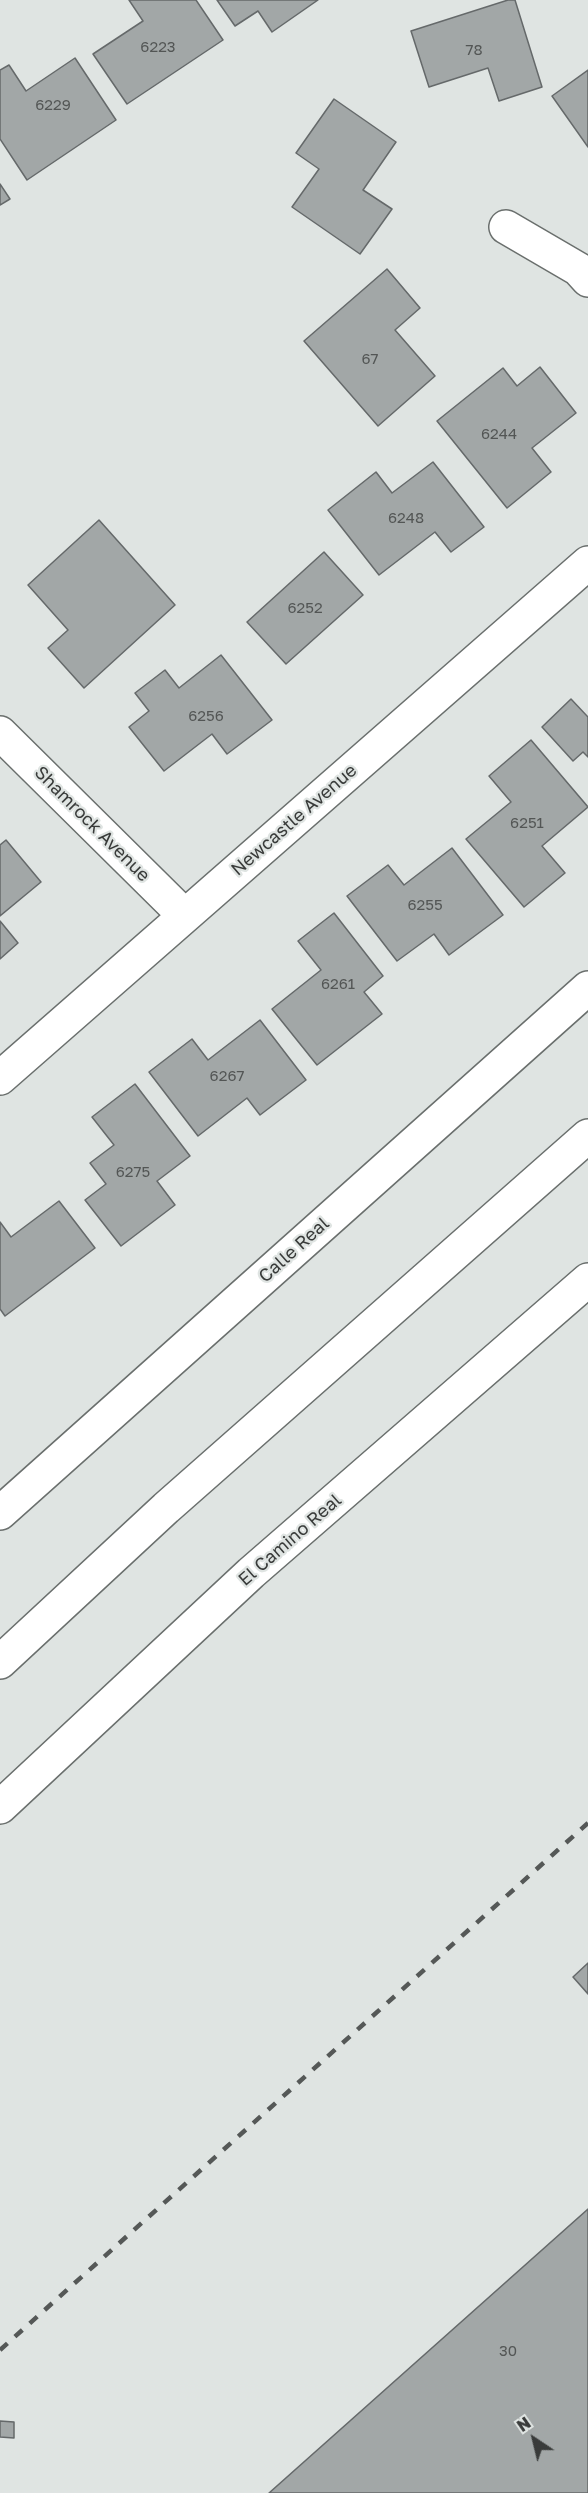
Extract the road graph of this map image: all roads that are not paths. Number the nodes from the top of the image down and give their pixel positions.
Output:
1 (506, 227) dead end
2 (588, 280) edge
3 (588, 563) edge
4 (0, 733) edge
5 (184, 915) junction
6 (588, 988) edge
7 (0, 1078) edge
8 (588, 1136) edge
9 (588, 1280) edge
10 (0, 1513) edge
11 (0, 1662) edge
12 (0, 1807) edge

1 - 2 main road
3 - 5 main road, Newcastle Avenue
4 - 5 main road, Shamrock Avenue
5 - 7 main road, Newcastle Avenue
6 - 10 main road, Calle Real
8 - 11 main road
9 - 12 main road, El Camino Real

